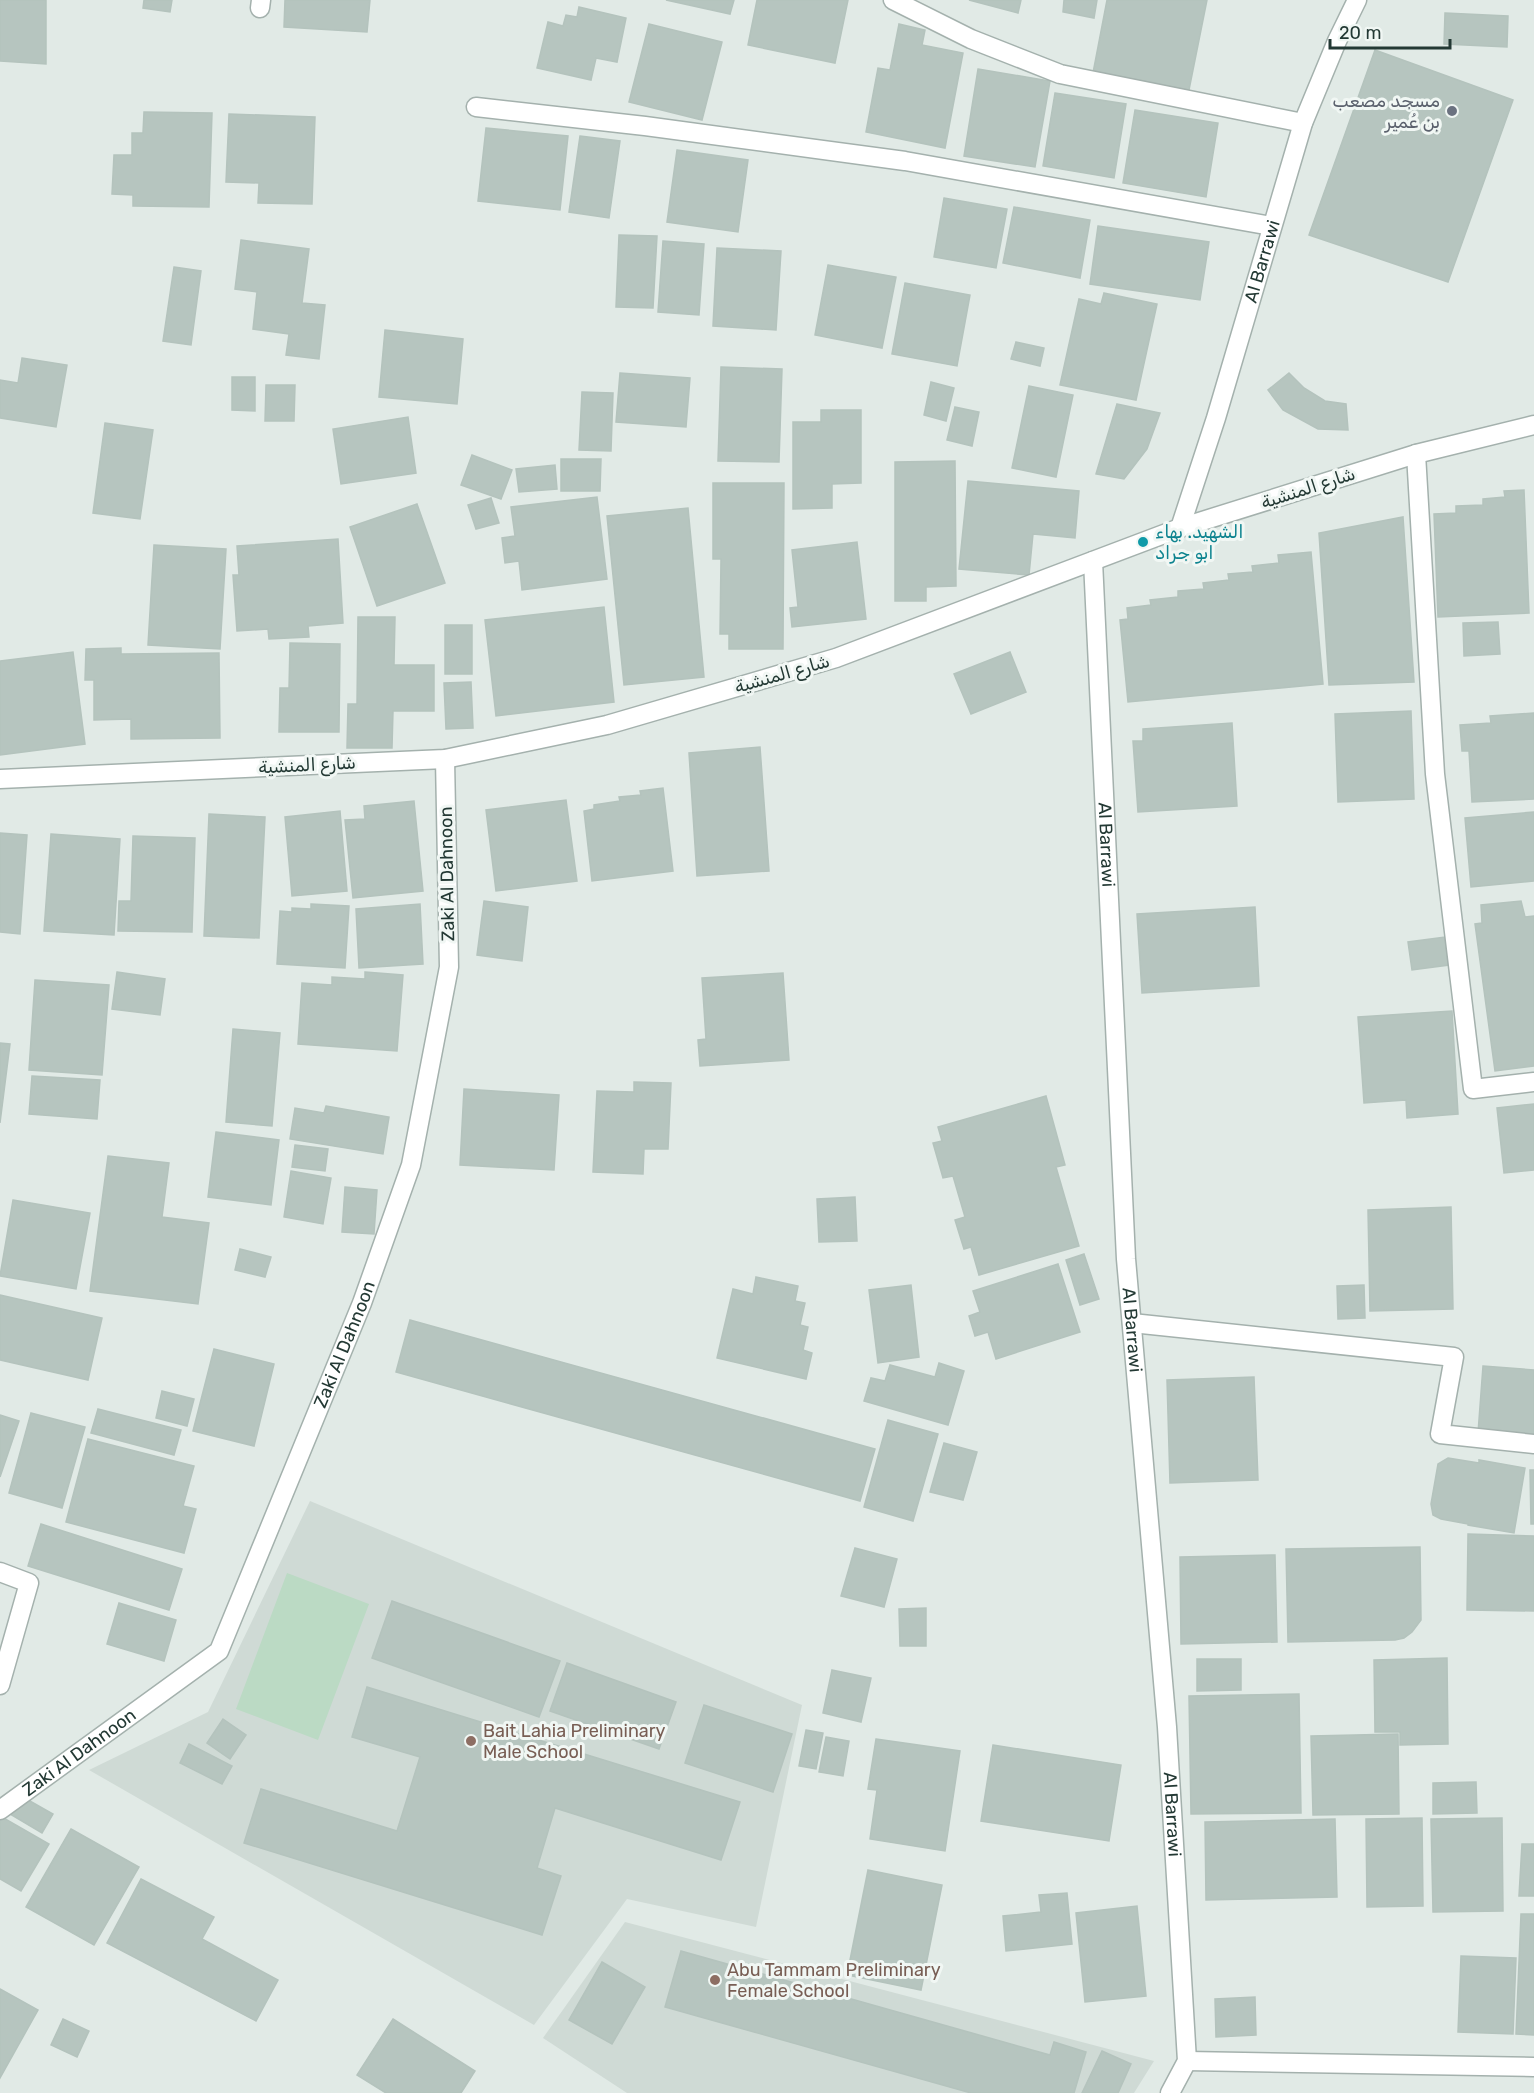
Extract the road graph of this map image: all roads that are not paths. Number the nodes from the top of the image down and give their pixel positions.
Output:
1 (893, 0) edge
2 (1357, 0) edge
3 (476, 107) dead end
4 (1303, 123) junction
5 (1271, 226) junction
6 (1534, 425) edge
7 (1416, 454) junction
8 (1180, 528) junction
9 (1093, 561) junction
10 (445, 759) junction
11 (0, 779) edge
12 (1534, 1082) edge
13 (1132, 1323) junction
14 (1534, 1444) edge
15 (0, 1572) edge
16 (0, 1685) edge
17 (0, 1810) edge
18 (1187, 2061) junction
19 (1534, 2067) edge
20 (1170, 2093) edge

1 - 4 street
2 - 4 street, Al Barrawi
3 - 5 street
4 - 5 street, Al Barrawi
5 - 8 street, Al Barrawi
6 - 7 street, شارع المنشية
7 - 8 street, شارع المنشية
7 - 12 street
8 - 9 street, شارع المنشية
9 - 10 street, شارع المنشية
9 - 13 street, Al Barrawi
10 - 11 street, شارع المنشية
10 - 17 street, Zaki Al Dahnoon
13 - 14 street
13 - 18 street, Al Barrawi
15 - 16 street
18 - 19 street
18 - 20 street

